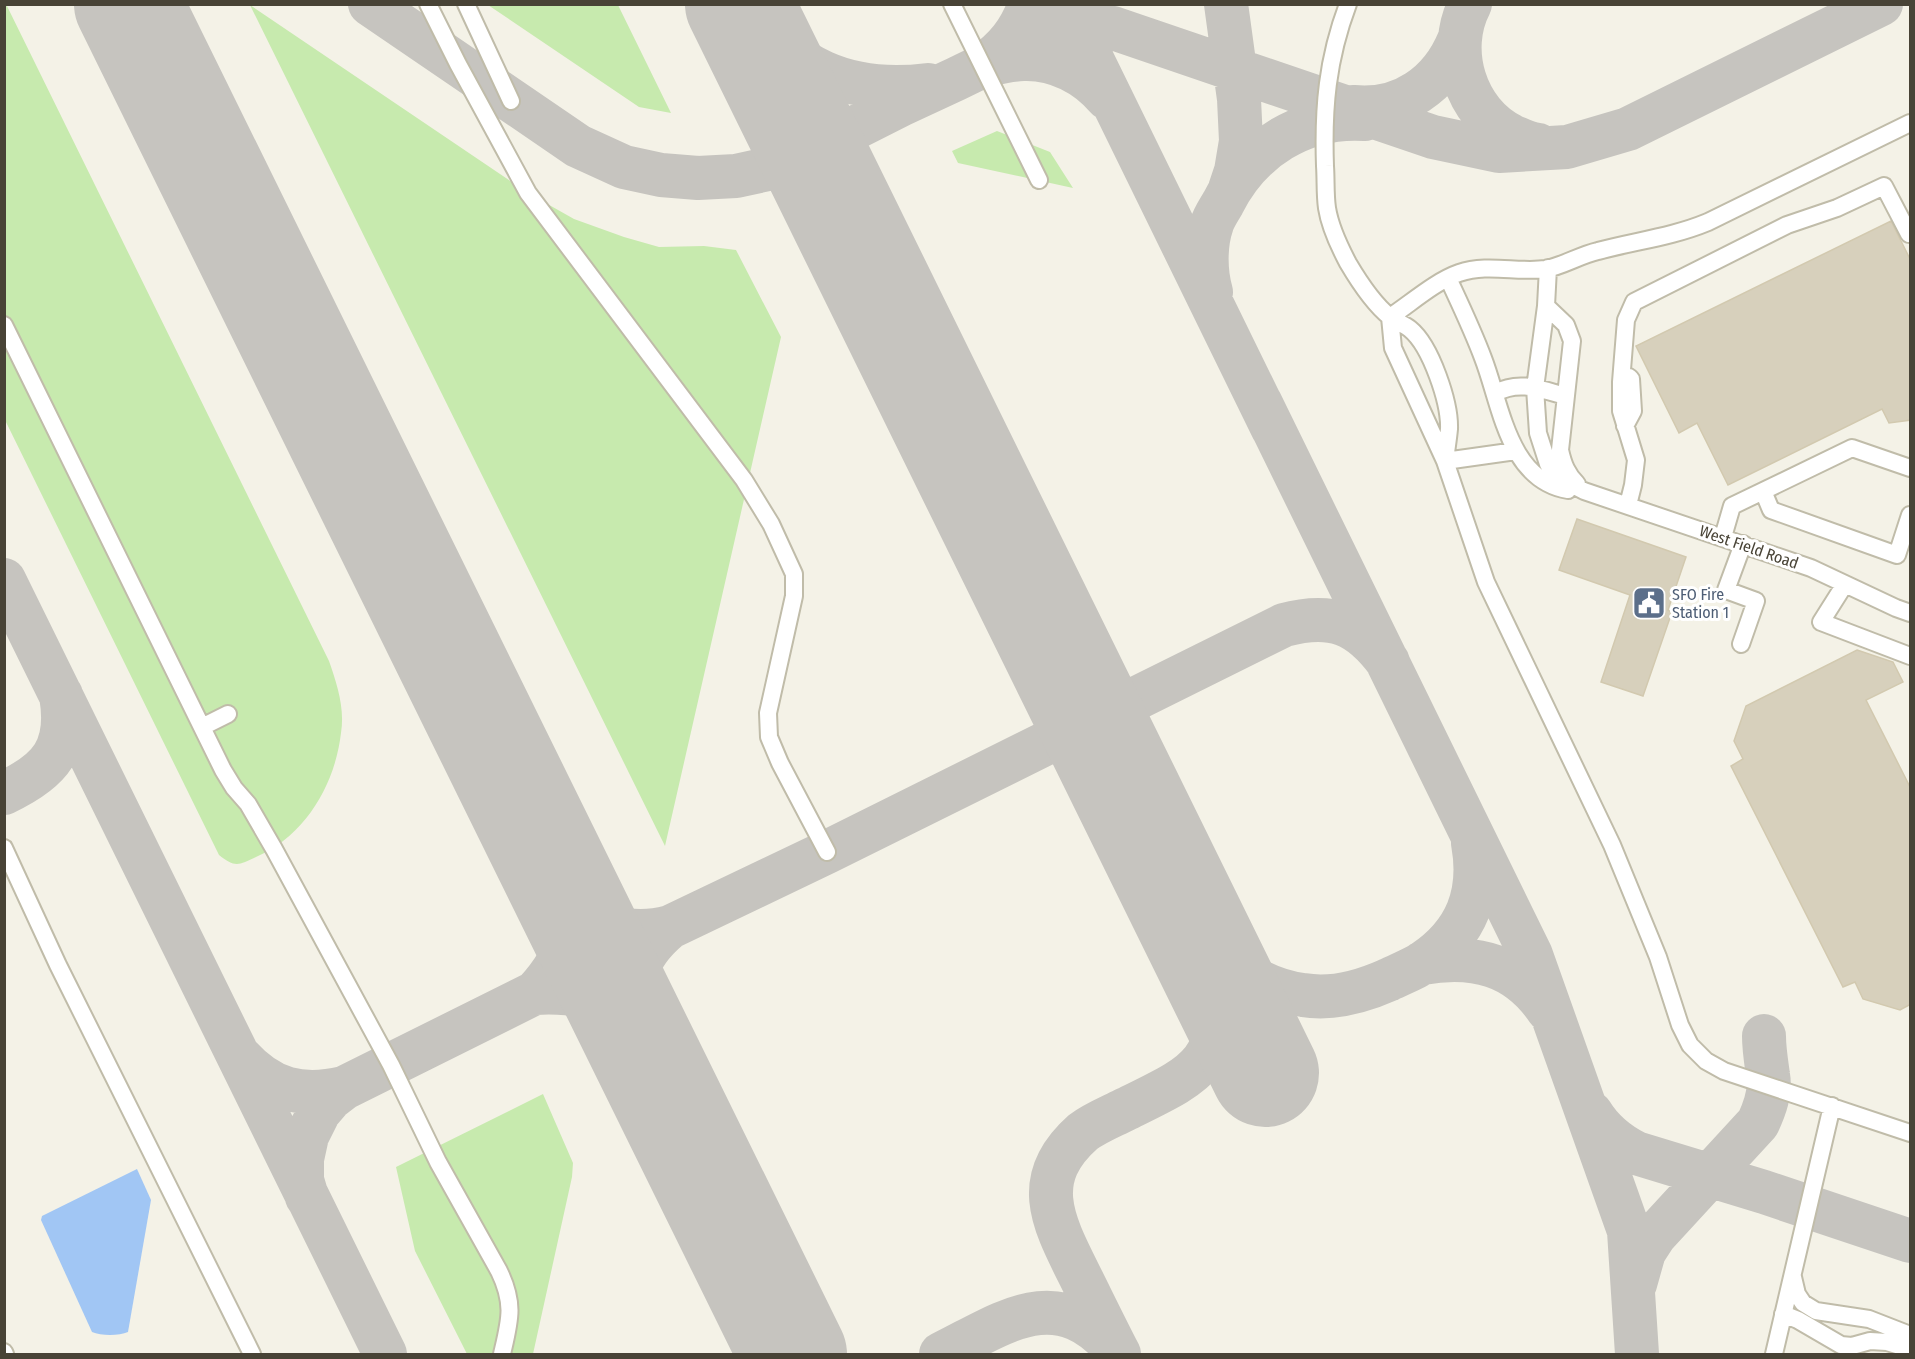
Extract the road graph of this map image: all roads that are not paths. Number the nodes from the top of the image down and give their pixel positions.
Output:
1 (428, 4) edge
2 (465, 4) edge
3 (952, 4) edge
4 (1348, 4) edge
5 (511, 101) dead end
6 (1911, 123) edge
7 (1039, 180) dead end
8 (1909, 234) dead end
9 (1548, 268) junction
10 (1448, 278) junction
11 (1546, 306) junction
12 (1390, 317) junction
13 (4, 324) edge
14 (1534, 388) junction
15 (1496, 393) junction
16 (1565, 396) junction
17 (1516, 451) junction
18 (1445, 461) junction
19 (1911, 468) edge
20 (1584, 491) junction
21 (1763, 491) junction
22 (1628, 505) junction
23 (1911, 515) edge
24 (1723, 537) junction
25 (1743, 544) junction
26 (1845, 584) junction
27 (1911, 613) edge
28 (1741, 644) dead end
29 (1911, 656) edge
30 (228, 714) dead end
31 (202, 727) junction
32 (4, 848) edge
33 (827, 852) dead end
34 (1832, 1106) junction
35 (1911, 1133) edge
36 (1792, 1273) junction
37 (1783, 1314) junction
38 (1911, 1335) edge
39 (1911, 1349) edge
40 (252, 1354) edge
41 (502, 1354) edge
42 (1774, 1354) edge

1 - 33 street
2 - 5 street
3 - 7 street
4 - 12 street
6 - 9 street
8 - 22 street
9 - 10 street
9 - 11 street
10 - 12 street
10 - 15 street
11 - 14 street
11 - 16 street
12 - 18 street
12 - 18 street
13 - 31 street
14 - 15 street
14 - 16 street
14 - 20 street
15 - 17 street
16 - 20 street
17 - 18 street
17 - 20 street
18 - 34 street
19 - 21 street
20 - 22 street, West Field Road
21 - 23 street
21 - 24 street
22 - 24 street, West Field Road
24 - 25 street, West Field Road
25 - 26 street, West Field Road
25 - 28 street
26 - 27 street, West Field Road
26 - 29 street
30 - 31 street
31 - 41 street
32 - 40 street
34 - 35 street
34 - 36 street
36 - 37 street
36 - 38 street
37 - 39 street
37 - 42 street

